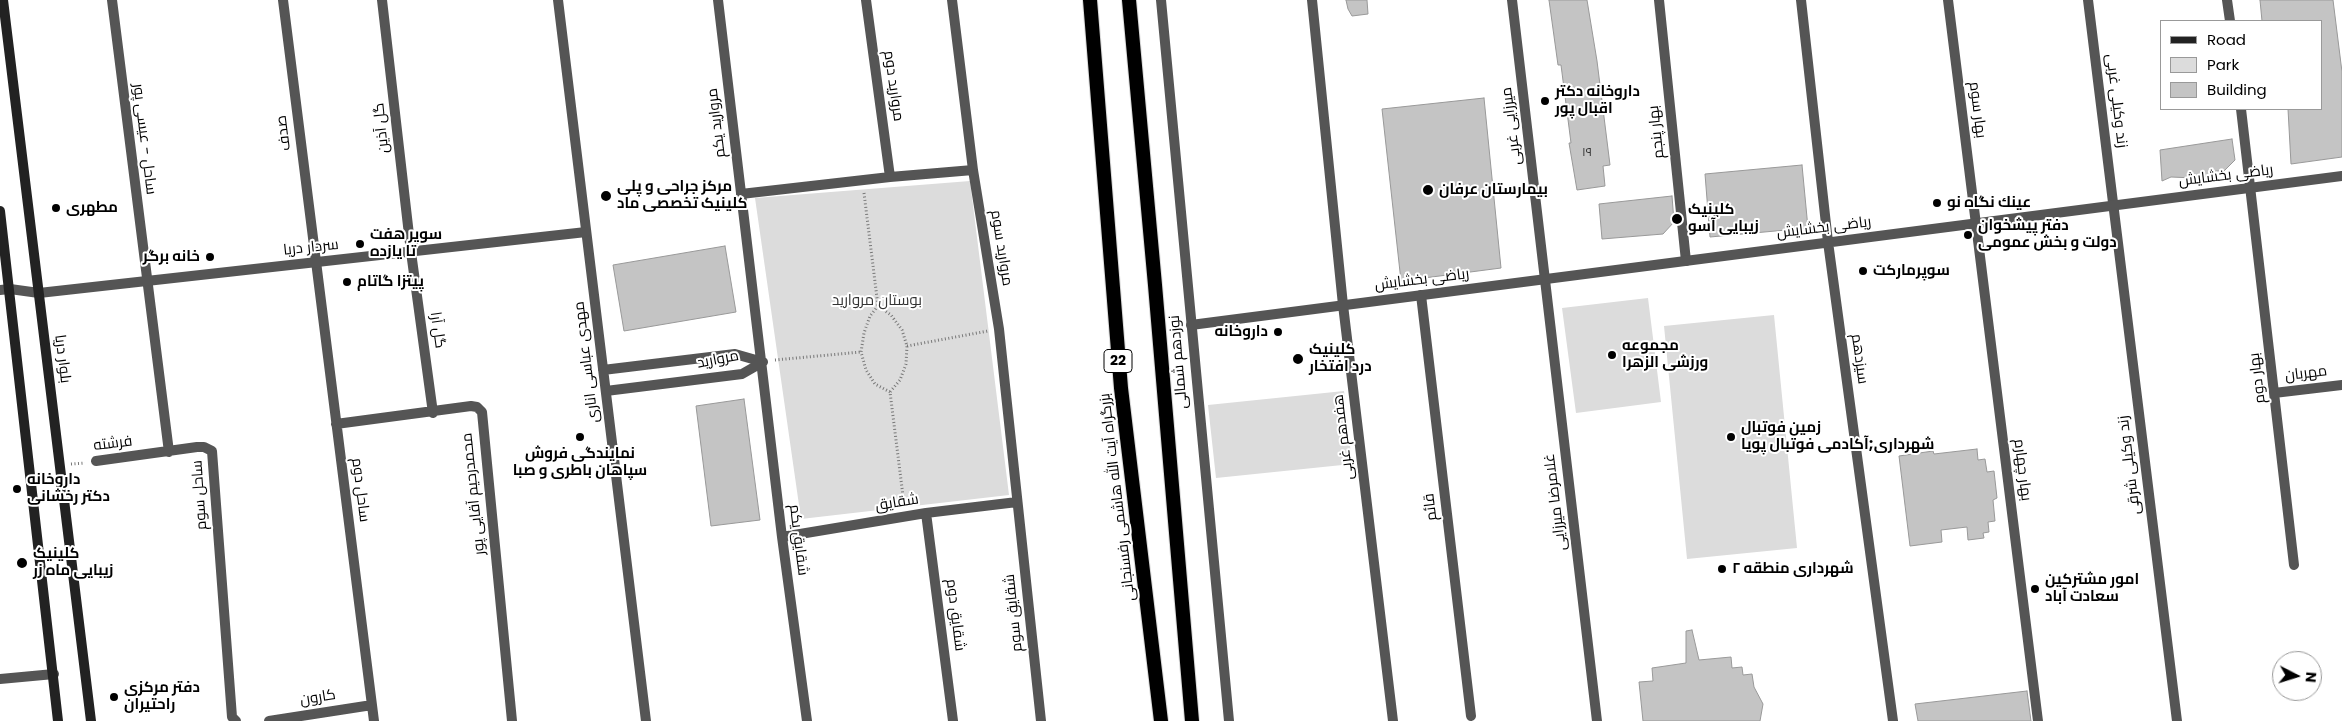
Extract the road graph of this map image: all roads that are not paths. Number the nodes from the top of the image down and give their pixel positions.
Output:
1 (2, 0) edge
2 (112, 0) edge
3 (282, 0) edge
4 (382, 0) edge
5 (558, 0) edge
6 (718, 0) edge
7 (866, 0) edge
8 (952, 0) edge
9 (1090, 0) edge
10 (1130, 0) edge
11 (1161, 0) edge
12 (1312, 0) edge
13 (1512, 0) edge
14 (1658, 0) edge
15 (1801, 0) edge
16 (1948, 0) edge
17 (2088, 0) edge
18 (2227, 0) edge
19 (2230, 20) edge
20 (2241, 110) edge
21 (973, 170) junction
22 (2342, 176) edge
23 (890, 177) junction
24 (2251, 188) junction
25 (740, 194) junction
26 (2114, 205) junction
27 (0, 211) edge
28 (1976, 223) junction
29 (586, 232) junction
30 (1828, 242) junction
31 (411, 252) junction
32 (1686, 261) junction
33 (314, 262) junction
34 (1545, 279) junction
35 (147, 281) junction
36 (5, 290) edge
37 (39, 293) junction
38 (1420, 295) junction
39 (1343, 305) junction
40 (1191, 325) junction
41 (763, 362) junction
42 (603, 370) junction
43 (2342, 385) edge
44 (606, 392) junction
45 (2274, 393) junction
46 (433, 413) junction
47 (336, 424) junction
48 (169, 452) junction
49 (96, 461) road end
50 (1017, 502) junction
51 (926, 513) junction
52 (782, 537) junction
53 (2294, 565) dead end
54 (54, 674) junction
55 (0, 679) edge
56 (372, 705) junction
57 (1470, 716) dead end
58 (58, 721) edge
59 (91, 721) edge
60 (236, 721) edge
61 (270, 721) edge
62 (374, 721) edge
63 (512, 721) edge
64 (646, 721) edge
65 (807, 721) edge
66 (953, 721) edge
67 (1041, 721) edge
68 (1161, 721) edge
69 (1192, 721) edge
70 (1229, 721) edge
71 (1393, 721) edge
72 (1597, 721) edge
73 (1893, 721) edge
74 (2038, 721) edge
75 (2177, 721) edge

1 - 37 main road, بلوار دریا
2 - 35 street, ساحل - عیسی پور
3 - 33 street, صدف
4 - 31 street, گل آذین
5 - 29 street, مهدی عباسی اناری
6 - 25 street, مروارید یکم
7 - 23 street, مروارید دوم
8 - 21 street, مروارید سوم
9 - 68 highway, بزرگراه آیت الله هاشمی رفسنجانی / 22
10 - 69 highway
11 - 40 street, نوزدهم شمالی
12 - 39 street, هفدهم غربی
13 - 34 street, میرزایی غربی
14 - 32 street, بهار پنجم
15 - 30 street, سیزدهم
16 - 28 street, بهار سوم
17 - 26 street, زند وکیلی غربی
18 - 19 street
20 - 24 street, بهار دوم
21 - 23 street
21 - 50 street, مروارید سوم
22 - 24 street, ریاضی بخشایش
23 - 25 street
24 - 26 street, ریاضی بخشایش
24 - 45 street, بهار دوم
25 - 41 street, مروارید یکم
26 - 28 street, ریاضی بخشایش
26 - 75 street, زند وکیلی شرقی
27 - 36 main road
28 - 30 street, ریاضی بخشایش
28 - 74 street, بهار چهارم
29 - 31 street, سردار دریا
29 - 42 street, مهدی عباسی اناری
30 - 32 street, ریاضی بخشایش
30 - 73 street, سیزدهم
31 - 33 street, سردار دریا
31 - 46 street, گل آرا
32 - 34 street, ریاضی بخشایش
33 - 35 street, سردار دریا
33 - 47 street, ساحل دوم
34 - 38 street, ریاضی بخشایش
34 - 72 street, غلامرضا میرزایی
35 - 37 street, سردار دریا
35 - 48 street, ساحل سوم
36 - 37 street, سردار دریا
36 - 54 main road
37 - 59 main road, بلوار دریا
38 - 39 street, ریاضی بخشایش
38 - 57 street, قائم
39 - 40 street, ریاضی بخشایش
39 - 71 street, هفدهم غربی
40 - 70 street, نوزدهم شمالی
41 - 42 street, مروارید
41 - 44 street, مروارید
41 - 52 street, شقایق یکم
42 - 44 street, مهدی عباسی اناری
43 - 45 street, مهربان
44 - 64 street, مهدی عباسی اناری
45 - 53 street, بهار دوم
46 - 47 street, محمدرحیم آقایی پور
46 - 63 street, محمدرحیم آقایی پور
47 - 56 street, ساحل دوم
48 - 49 street, فرشته
48 - 60 street, ساحل سوم
50 - 51 street, شقایق
50 - 67 street, شقایق سوم
51 - 52 street, شقایق
51 - 66 street, شقایق دوم
52 - 65 street, شقایق یکم
54 - 55 street
54 - 58 main road
56 - 61 street, کارون
56 - 62 street, ساحل دوم

